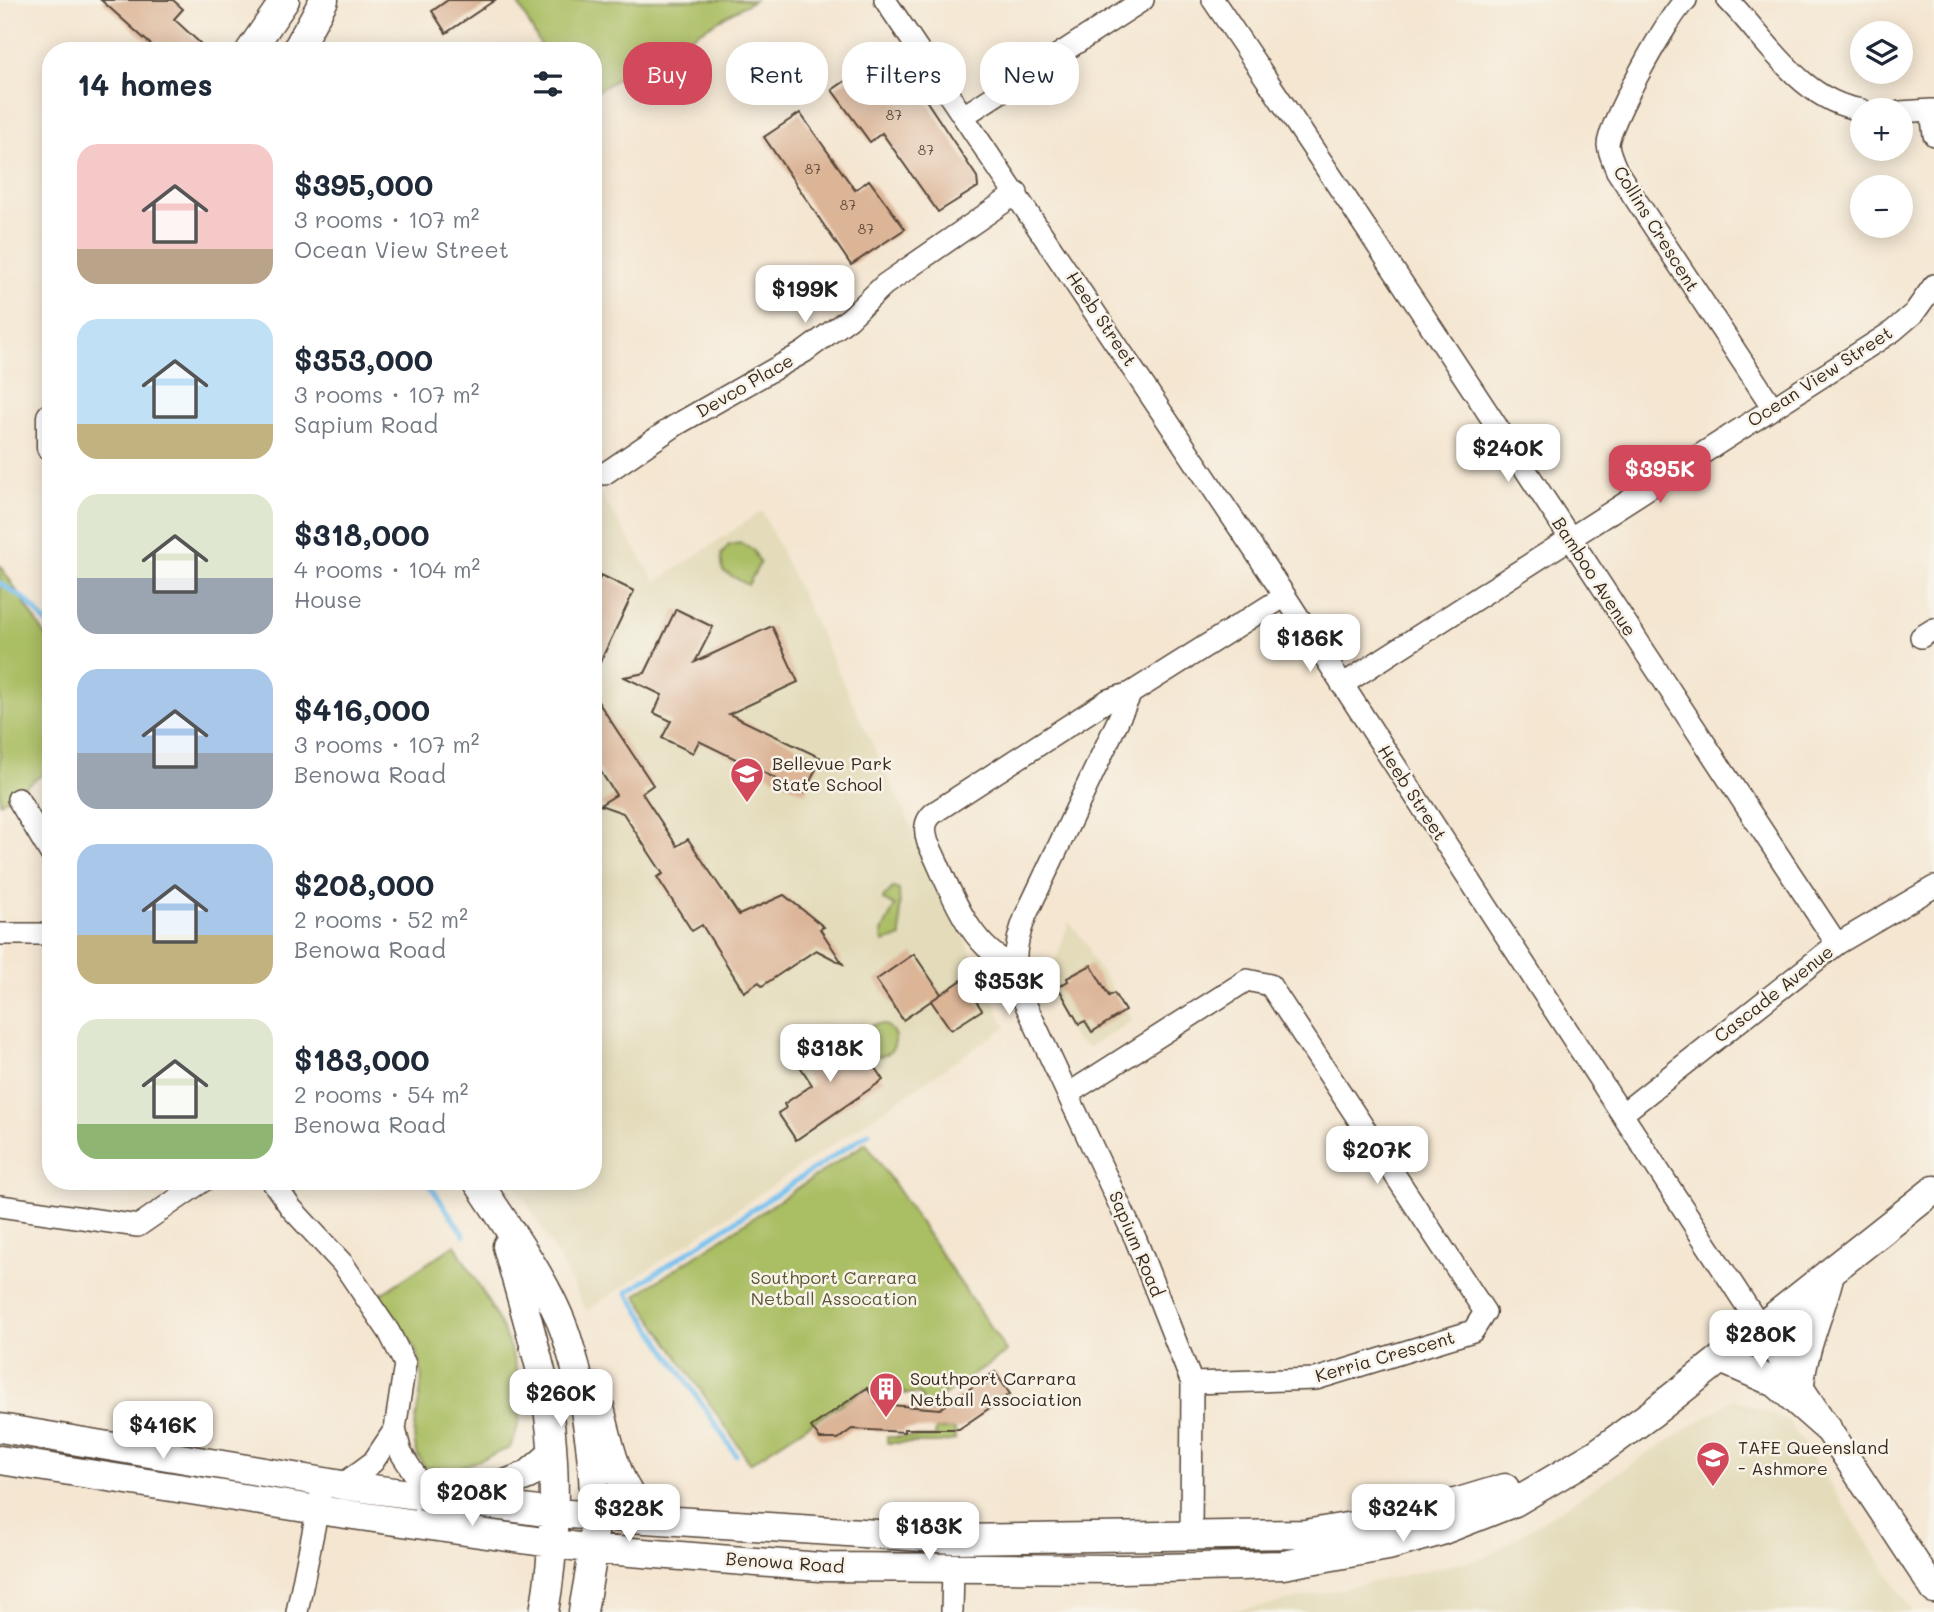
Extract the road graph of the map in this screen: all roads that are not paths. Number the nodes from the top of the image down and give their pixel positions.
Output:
1 (285, 0) edge
2 (324, 0) edge
3 (885, 0) edge
4 (1143, 0) edge
5 (1213, 0) edge
6 (1727, 0) edge
7 (1682, 2) edge
8 (256, 42) edge
9 (301, 42) edge
10 (1850, 106) edge
11 (1932, 110) edge
12 (1913, 111) edge
13 (965, 115) junction
14 (1934, 135) edge
15 (1017, 193) junction
16 (1934, 285) edge
17 (1773, 408) junction
18 (604, 474) dead end
19 (1568, 539) junction
20 (1285, 596) junction
21 (1342, 685) junction
22 (1131, 693) junction
23 (18, 799) dead end
24 (42, 839) edge
25 (1934, 887) edge
26 (0, 934) edge
27 (42, 934) edge
28 (1837, 944) junction
29 (1014, 965) junction
30 (1068, 1094) junction
31 (1622, 1114) junction
32 (191, 1190) edge
33 (278, 1190) edge
34 (483, 1190) edge
35 (1934, 1190) edge
36 (0, 1206) edge
37 (499, 1213) junction
38 (1830, 1273) junction
39 (1761, 1328) junction
40 (567, 1337) junction
41 (1721, 1359) junction
42 (1192, 1384) junction
43 (1800, 1384) junction
44 (0, 1428) edge
45 (1827, 1428) junction
46 (395, 1429) junction
47 (1596, 1454) junction
48 (551, 1455) junction
49 (0, 1460) edge
50 (333, 1483) junction
51 (444, 1500) junction
52 (318, 1510) junction
53 (553, 1513) junction
54 (593, 1516) junction
55 (669, 1523) junction
56 (1191, 1538) junction
57 (553, 1544) junction
58 (593, 1549) junction
59 (953, 1569) junction
60 (1934, 1590) edge
61 (297, 1612) edge
62 (544, 1612) edge
63 (583, 1612) edge
64 (952, 1612) edge

1 - 8 main road
2 - 9 main road
3 - 13 street, Heeb Street
4 - 13 street
5 - 19 street, Bamboo Avenue
6 - 10 street
7 - 17 street, Collins Crescent
11 - 12 street
11 - 14 street
13 - 15 street, Heeb Street
15 - 18 street, Devco Place
15 - 20 street, Heeb Street
16 - 17 street, Ocean View Street
17 - 19 street, Ocean View Street
19 - 21 street, Ocean View Street
19 - 28 street, Bamboo Avenue
20 - 21 street, Heeb Street
20 - 22 street
21 - 31 street, Heeb Street
22 - 29 street, Sapium Road
22 - 29 street
23 - 24 street
25 - 28 street, Cascade Avenue
26 - 27 street
28 - 31 street, Cascade Avenue
29 - 30 street, Sapium Road
30 - 42 street, Sapium Road
30 - 42 street, Kerria Crescent
31 - 39 street, Heeb Street
32 - 36 street
33 - 46 street
34 - 37 main road
35 - 38 main road, Benowa Road
37 - 40 main road
37 - 48 main road
38 - 39 main road, Benowa Road
38 - 43 main road
39 - 41 main road, Benowa Road
39 - 43 street, Heeb Street
40 - 54 main road
40 - 55 main road
41 - 45 main road
41 - 47 main road, Benowa Road
42 - 56 street, Sapium Road
43 - 45 street, Heeb Street
44 - 50 main road, Benowa Road
45 - 60 street, Heeb Street
46 - 50 street
46 - 51 street
47 - 56 main road, Benowa Road
47 - 59 main road, Benowa Road
48 - 51 main road
48 - 53 main road
49 - 52 main road, Benowa Road
50 - 51 main road, Benowa Road
50 - 52 street
51 - 53 main road, Benowa Road
52 - 57 main road, Benowa Road
52 - 61 street
53 - 54 main road, Benowa Road
53 - 57 main road
54 - 55 main road, Benowa Road
54 - 58 main road
55 - 56 main road, Benowa Road
57 - 58 main road, Benowa Road
57 - 62 main road
58 - 59 main road, Benowa Road
58 - 63 main road
59 - 64 street

